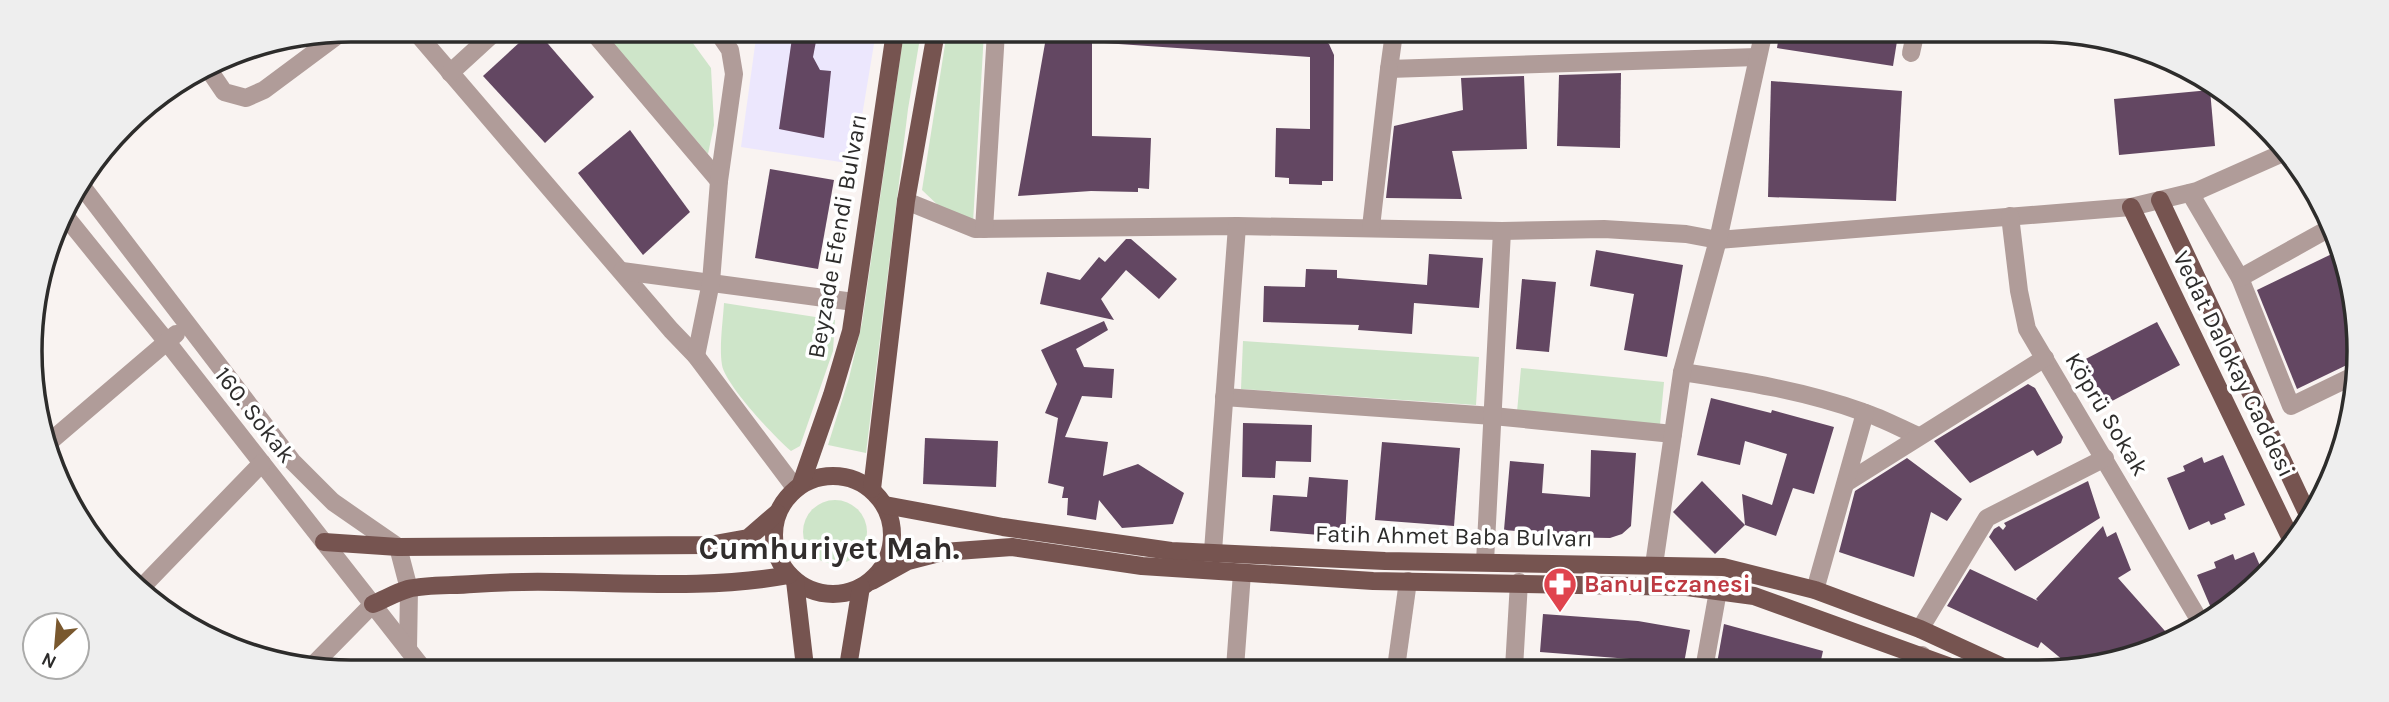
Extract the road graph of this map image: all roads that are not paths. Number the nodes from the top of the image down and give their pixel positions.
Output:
1 (424, 42) edge
2 (484, 42) edge
3 (601, 42) edge
4 (728, 42) edge
5 (893, 42) edge
6 (934, 42) edge
7 (995, 42) edge
8 (1393, 42) edge
9 (1761, 42) edge
10 (1913, 42) edge
11 (327, 43) edge
12 (1911, 53) dead end
13 (1757, 57) junction
14 (1389, 69) junction
15 (450, 73) junction
16 (212, 75) edge
17 (2277, 155) edge
18 (719, 181) junction
19 (86, 191) edge
20 (2190, 193) junction
21 (2160, 200) junction
22 (905, 201) junction
23 (2131, 207) junction
24 (2010, 216) junction
25 (70, 222) edge
26 (1237, 226) junction
27 (1371, 227) junction
28 (984, 229) junction
29 (1502, 232) junction
30 (2323, 232) edge
31 (1718, 240) junction
32 (622, 271) junction
33 (2240, 278) junction
34 (711, 282) junction
35 (854, 302) junction
36 (187, 324) junction
37 (167, 342) junction
38 (696, 356) junction
39 (2045, 358) junction
40 (1682, 372) junction
41 (2345, 380) edge
42 (1224, 397) junction
43 (1866, 412) junction
44 (1493, 416) junction
45 (1673, 434) junction
46 (1918, 436) junction
47 (55, 438) edge
48 (2105, 458) junction
49 (262, 463) junction
50 (1846, 483) junction
51 (798, 487) junction
52 (872, 489) junction
53 (2308, 503) edge
54 (885, 505) junction
55 (777, 513) junction
56 (2288, 532) edge
57 (324, 542) junction
58 (398, 547) junction
59 (1213, 551) junction
60 (1485, 562) junction
61 (1654, 565) junction
62 (1242, 573) junction
63 (792, 578) junction
64 (1408, 581) junction
65 (146, 582) edge
66 (1520, 582) junction
67 (867, 584) junction
68 (409, 589) junction
69 (1815, 590) junction
70 (1718, 591) junction
71 (373, 604) junction
72 (2197, 616) edge
73 (1920, 629) junction
74 (408, 649) junction
75 (320, 658) edge
76 (416, 660) edge
77 (804, 660) edge
78 (850, 660) edge
79 (1236, 660) edge
80 (1397, 660) edge
81 (1515, 660) edge
82 (1706, 660) edge
83 (1914, 660) edge
84 (1987, 660) edge

1 - 15 street
2 - 15 street
3 - 18 street
4 - 18 street
5 - 35 main road, Beyzade Efendi Bulvarı
6 - 22 main road
7 - 28 street
8 - 14 street
9 - 13 street
10 - 12 street
11 - 16 street
13 - 14 street
13 - 31 street
14 - 27 street
15 - 32 street
17 - 20 street
18 - 34 street
19 - 36 street
20 - 21 street
20 - 33 street
21 - 23 street
21 - 53 main road, Vedat Dalokay Caddesi
22 - 28 street
22 - 52 main road
23 - 24 street
23 - 56 main road, Vedat Dalokay Caddesi
24 - 31 street
24 - 39 street, Köprü Sokak
25 - 37 street, 160. Sokak
26 - 27 street
26 - 28 street
26 - 42 street
27 - 29 street
29 - 31 street
29 - 44 street
30 - 33 street
31 - 40 street
32 - 34 street
32 - 38 street
33 - 41 street
34 - 35 street
34 - 38 street
35 - 51 main road, Beyzade Efendi Bulvarı
36 - 37 street
36 - 58 street
37 - 47 street
37 - 49 street, 160. Sokak
38 - 51 street
39 - 46 street
39 - 48 street, Köprü Sokak
40 - 43 street
40 - 45 street
42 - 44 street
42 - 59 street
43 - 46 street
43 - 50 street
44 - 45 street
44 - 60 street
45 - 61 street
46 - 50 street
48 - 72 street, Köprü Sokak
48 - 73 street
49 - 57 street, 160. Sokak
49 - 65 street
50 - 69 street
51 - 52 main road
51 - 55 main road
52 - 54 main road
54 - 59 main road, Fatih Ahmet Baba Bulvarı
54 - 67 main road
55 - 58 main road
55 - 63 main road
57 - 58 main road
57 - 71 street, 160. Sokak
58 - 68 street
59 - 60 main road, Fatih Ahmet Baba Bulvarı
60 - 61 main road, Fatih Ahmet Baba Bulvarı
61 - 69 main road, Fatih Ahmet Baba Bulvarı
62 - 64 main road, Fatih Ahmet Baba Bulvarı
62 - 67 main road, Fatih Ahmet Baba Bulvarı
62 - 79 street
63 - 67 main road
63 - 68 main road
63 - 77 main road
64 - 66 main road, Fatih Ahmet Baba Bulvarı
64 - 80 street
66 - 70 main road, Fatih Ahmet Baba Bulvarı
66 - 81 street
67 - 78 main road
68 - 71 main road
68 - 74 street
69 - 73 main road, Fatih Ahmet Baba Bulvarı
70 - 82 street
70 - 83 main road, Fatih Ahmet Baba Bulvarı
71 - 74 street, 160. Sokak
71 - 75 street
73 - 84 main road, Fatih Ahmet Baba Bulvarı
74 - 76 street, 160. Sokak

